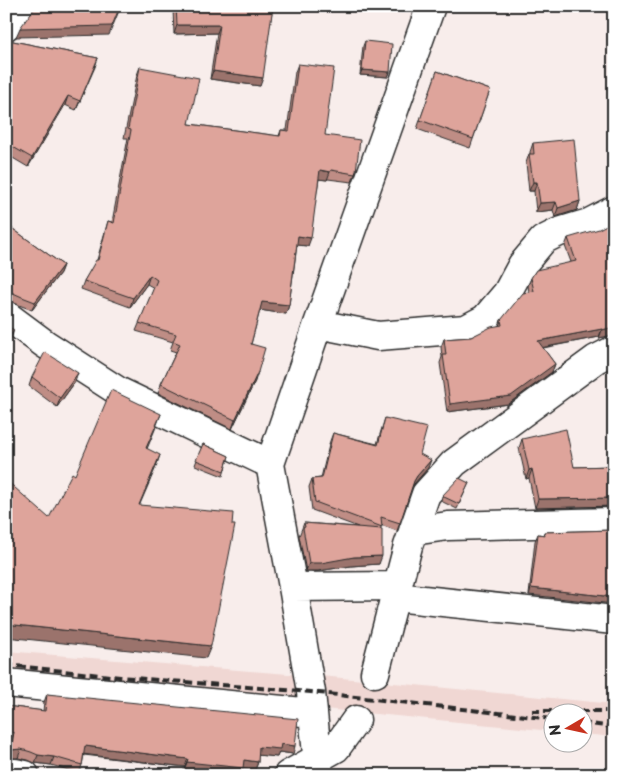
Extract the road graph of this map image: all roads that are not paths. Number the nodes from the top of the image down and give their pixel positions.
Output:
1 (20, 6) edge
2 (431, 6) edge
3 (6, 26) edge
4 (614, 210) edge
5 (6, 315) edge
6 (318, 324) junction
7 (614, 350) edge
8 (270, 464) junction
9 (614, 522) edge
10 (413, 531) junction
11 (293, 587) junction
12 (396, 592) junction
13 (614, 620) edge
14 (376, 673) dead end
15 (6, 683) edge
16 (313, 713) junction
17 (356, 720) dead end
18 (318, 767) edge
19 (6, 775) edge
20 (26, 775) edge
21 (288, 775) edge

1 - 3 street
2 - 6 street
4 - 6 street
5 - 8 street
6 - 8 street
7 - 10 street
8 - 11 street
9 - 10 street
10 - 12 street
11 - 12 street
11 - 16 street
12 - 13 street
12 - 14 street
15 - 16 street
16 - 18 street
17 - 18 street
18 - 21 street
19 - 20 street

